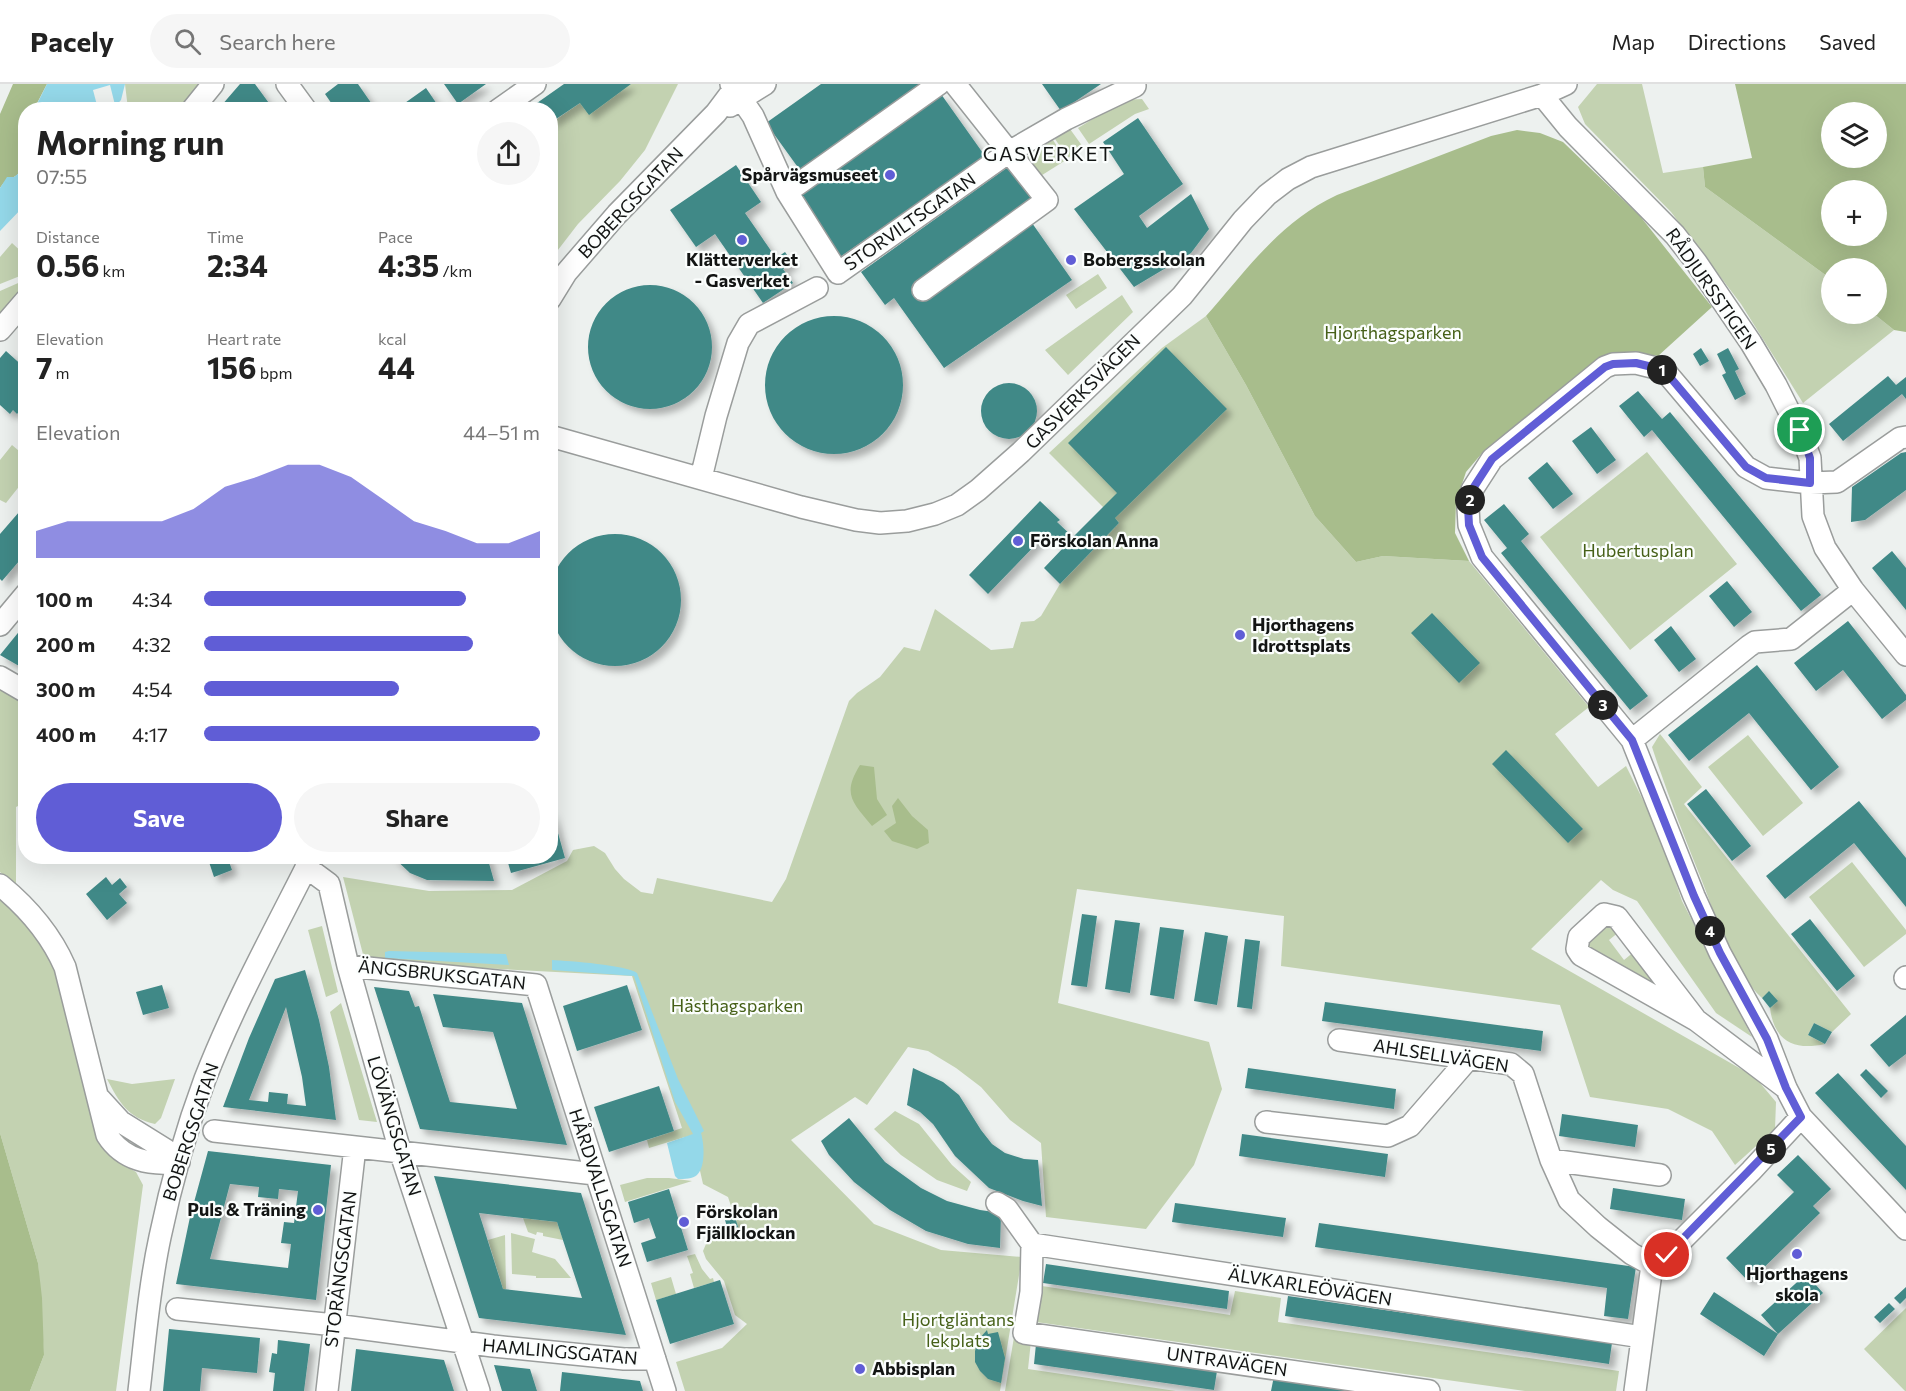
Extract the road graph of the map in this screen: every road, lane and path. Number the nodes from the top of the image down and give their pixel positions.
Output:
1 (213, 84) edge
2 (287, 84) edge
3 (535, 84) edge
4 (765, 84) edge
5 (939, 84) edge
6 (955, 84) edge
7 (1566, 84) edge
8 (1135, 86) dead end
9 (737, 89) edge
10 (1542, 95) junction
11 (198, 102) edge
12 (300, 102) edge
13 (509, 102) edge
14 (1009, 152) junction
15 (787, 192) junction
16 (558, 286) edge
17 (817, 288) dead end
18 (923, 290) dead end
19 (18, 309) edge
20 (0, 330) edge
21 (1906, 437) edge
22 (558, 438) edge
23 (701, 478) junction
24 (1810, 483) junction
25 (1853, 590) junction
26 (18, 604) edge
27 (0, 625) edge
28 (1906, 655) edge
29 (0, 677) edge
30 (18, 687) edge
31 (1632, 740) junction
32 (308, 864) edge
33 (311, 864) edge
34 (0, 885) edge
35 (348, 966) junction
36 (536, 985) joint
37 (1696, 1020) junction
38 (1339, 1040) dead end
39 (1469, 1058) junction
40 (1786, 1088) junction
41 (1801, 1117) junction
42 (1266, 1122) dead end
43 (213, 1131) dead end
44 (355, 1146) junction
45 (400, 1151) junction
46 (1551, 1160) junction
47 (179, 1162) junction
48 (595, 1174) junction
49 (1660, 1175) dead end
50 (997, 1203) dead end
51 (1906, 1229) edge
52 (1032, 1244) junction
53 (1652, 1266) junction
54 (177, 1309) dead end
55 (335, 1325) junction
56 (1642, 1337) junction
57 (465, 1343) junction
58 (655, 1359) junction
59 (139, 1391) edge
60 (327, 1391) edge
61 (479, 1391) edge
62 (665, 1391) edge
63 (1429, 1391) edge
64 (1635, 1391) edge

1 - 11 street
2 - 12 street
3 - 13 street
4 - 9 street, BOBERGSGATAN
5 - 15 street
6 - 14 street
7 - 10 street, GASVERKSVÄGEN
8 - 14 street
9 - 15 street, STORVILTSGATAN
9 - 16 street, BOBERGSGATAN
10 - 23 street, GASVERKSVÄGEN
10 - 24 street, RÅDJURSSTIGEN
14 - 15 street, STORVILTSGATAN
14 - 18 street
17 - 23 street
19 - 20 street
21 - 24 street
22 - 23 street, GASVERKSVÄGEN
24 - 25 street, RÅDJURSSTIGEN
24 - 31 street
25 - 28 street, RÅDJURSSTIGEN
25 - 31 street
26 - 27 street
29 - 30 street
31 - 40 street
32 - 47 street, BOBERGSGATAN
33 - 35 street, LÖVÄNGSGATAN
34 - 47 street
35 - 36 street, ÄNGSBRUKSGATAN
35 - 45 street, LÖVÄNGSGATAN
36 - 48 street, HÅRDVALLSGATAN
37 - 37 street
37 - 40 street
38 - 39 street, AHLSELLVÄGEN
39 - 42 street
39 - 46 street, AHLSELLVÄGEN
40 - 41 street
41 - 51 street
41 - 53 street
43 - 44 street
44 - 45 street
44 - 55 street, STORÄNGSGATAN
45 - 48 street
45 - 57 street, LÖVÄNGSGATAN
46 - 49 street
46 - 53 street, AHLSELLVÄGEN
47 - 59 street, BOBERGSGATAN
48 - 58 street, HÅRDVALLSGATAN
50 - 52 street
52 - 56 street, ÄLVKARLEÖVÄGEN
52 - 63 street, UNTRAVÄGEN
53 - 56 street
54 - 55 street, HAMLINGSGATAN
55 - 57 street, HAMLINGSGATAN
55 - 60 street, STORÄNGSGATAN
56 - 64 street
57 - 58 street, HAMLINGSGATAN
57 - 61 street, LÖVÄNGSGATAN
58 - 62 street, HÅRDVALLSGATAN

